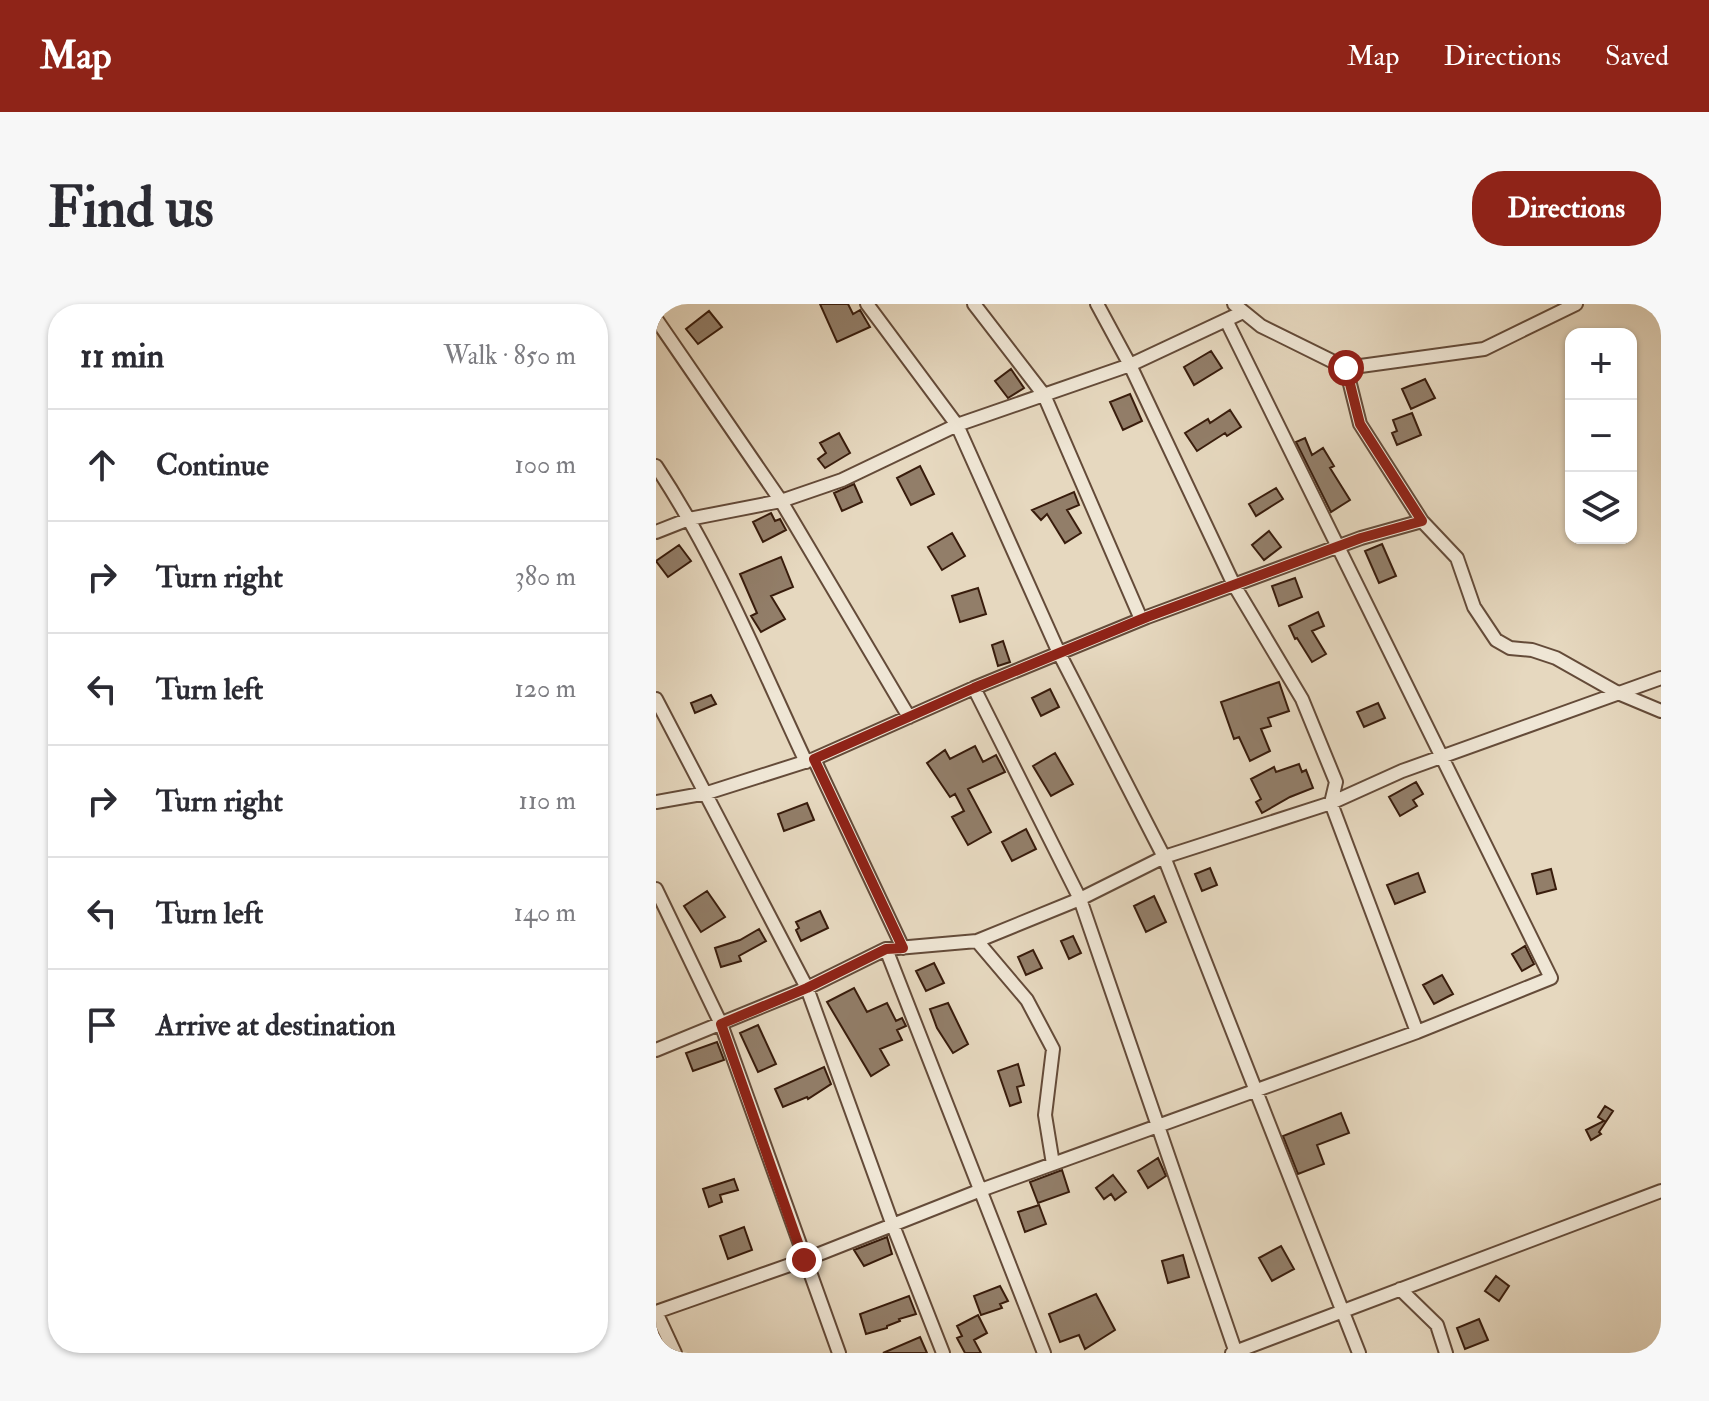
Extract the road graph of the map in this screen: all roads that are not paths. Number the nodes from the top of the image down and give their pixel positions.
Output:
1 (867, 304) edge
2 (974, 304) edge
3 (1097, 304) edge
4 (1576, 304) edge
5 (1238, 308) edge
6 (656, 319) edge
7 (1226, 320) junction
8 (1130, 365) junction
9 (1346, 368) junction
10 (1044, 395) junction
11 (957, 425) junction
12 (656, 466) edge
13 (781, 501) junction
14 (689, 519) junction
15 (1422, 521) junction
16 (656, 532) edge
17 (1338, 547) junction
18 (1234, 585) junction
19 (1141, 619) junction
20 (1059, 653) junction
21 (1661, 678) edge
22 (974, 688) junction
23 (1618, 693) junction
24 (656, 699) edge
25 (1661, 711) edge
26 (909, 717) junction
27 (1442, 756) junction
28 (810, 760) junction
29 (707, 793) junction
30 (656, 802) edge
31 (1331, 803) junction
32 (1164, 857) junction
33 (656, 889) edge
34 (1080, 899) junction
35 (977, 941) junction
36 (903, 948) junction
37 (886, 949) junction
38 (807, 988) junction
39 (721, 1024) junction
40 (1417, 1032) junction
41 (656, 1050) edge
42 (1256, 1090) junction
43 (1158, 1126) junction
44 (1053, 1164) junction
45 (981, 1190) junction
46 (1661, 1191) edge
47 (892, 1223) junction
48 (804, 1260) junction
49 (1400, 1289) junction
50 (1343, 1311) junction
51 (656, 1312) edge
52 (675, 1353) edge
53 (839, 1353) edge
54 (943, 1353) edge
55 (1044, 1353) edge
56 (1234, 1353) edge
57 (1359, 1353) edge
58 (1446, 1353) edge

1 - 11 street
2 - 10 street
3 - 8 street
4 - 9 street
5 - 7 street
5 - 9 street
6 - 13 street
7 - 8 street
7 - 17 street
8 - 10 street
8 - 18 street
9 - 15 street
10 - 11 street
10 - 19 street
11 - 13 street
11 - 20 street
12 - 14 street
13 - 14 street
13 - 26 street
14 - 16 street
14 - 28 street
15 - 17 street
15 - 23 street
17 - 18 street
17 - 27 street
18 - 19 street
18 - 31 street
19 - 20 street
20 - 22 street
20 - 32 street
21 - 23 street
22 - 26 street
22 - 34 street
23 - 25 street
23 - 27 street
24 - 29 street
26 - 28 street
27 - 31 street
27 - 40 street
28 - 29 street
28 - 36 street
29 - 30 street
29 - 38 street
31 - 32 street
31 - 40 street
32 - 34 street
32 - 42 street
33 - 39 street
34 - 35 street
34 - 43 street
35 - 36 street
35 - 44 street
36 - 37 street
37 - 38 street
37 - 45 street
38 - 39 street
38 - 47 street
39 - 41 street
39 - 48 street
40 - 42 street
42 - 43 street
42 - 50 street
43 - 44 street
43 - 56 street
44 - 45 street
45 - 47 street
45 - 55 street
46 - 49 street
47 - 48 street
47 - 54 street
48 - 51 street
48 - 53 street
49 - 50 street
49 - 58 street
50 - 56 street
50 - 57 street
51 - 52 street

